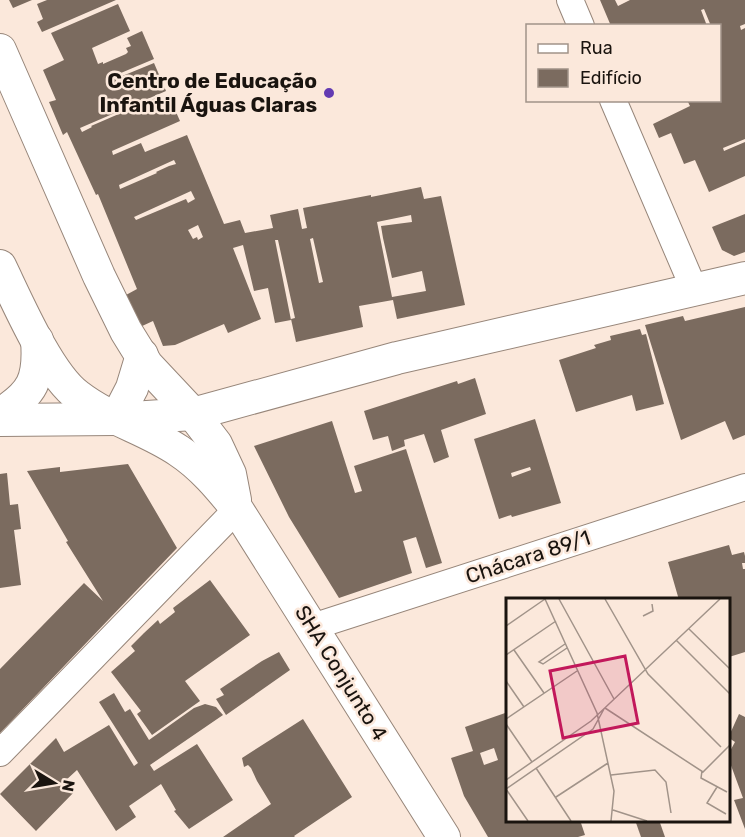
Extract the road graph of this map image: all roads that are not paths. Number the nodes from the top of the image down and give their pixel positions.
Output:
1 (570, 0) edge
2 (580, 24) edge
3 (0, 50) edge
4 (614, 102) edge
5 (0, 266) edge
6 (745, 278) edge
7 (694, 289) junction
8 (37, 340) junction
9 (141, 355) junction
10 (0, 414) edge
11 (194, 414) junction
12 (116, 419) junction
13 (0, 420) edge
14 (745, 487) edge
15 (237, 509) junction
16 (312, 627) junction
17 (0, 753) edge
18 (444, 837) edge

1 - 2 street
3 - 9 street, SHA Conjunto 4
4 - 7 street
5 - 8 street, SHA Conjunto 4
6 - 7 street
7 - 11 street
8 - 10 street
8 - 12 street, SHA Conjunto 4
9 - 11 street, SHA Conjunto 4
9 - 12 street
11 - 12 street
11 - 15 street, SHA Conjunto 4
12 - 13 street
12 - 15 street, SHA Conjunto 4
14 - 16 street, Chácara 89/1
15 - 16 street, SHA Conjunto 4
15 - 17 street
16 - 18 street, SHA Conjunto 4

